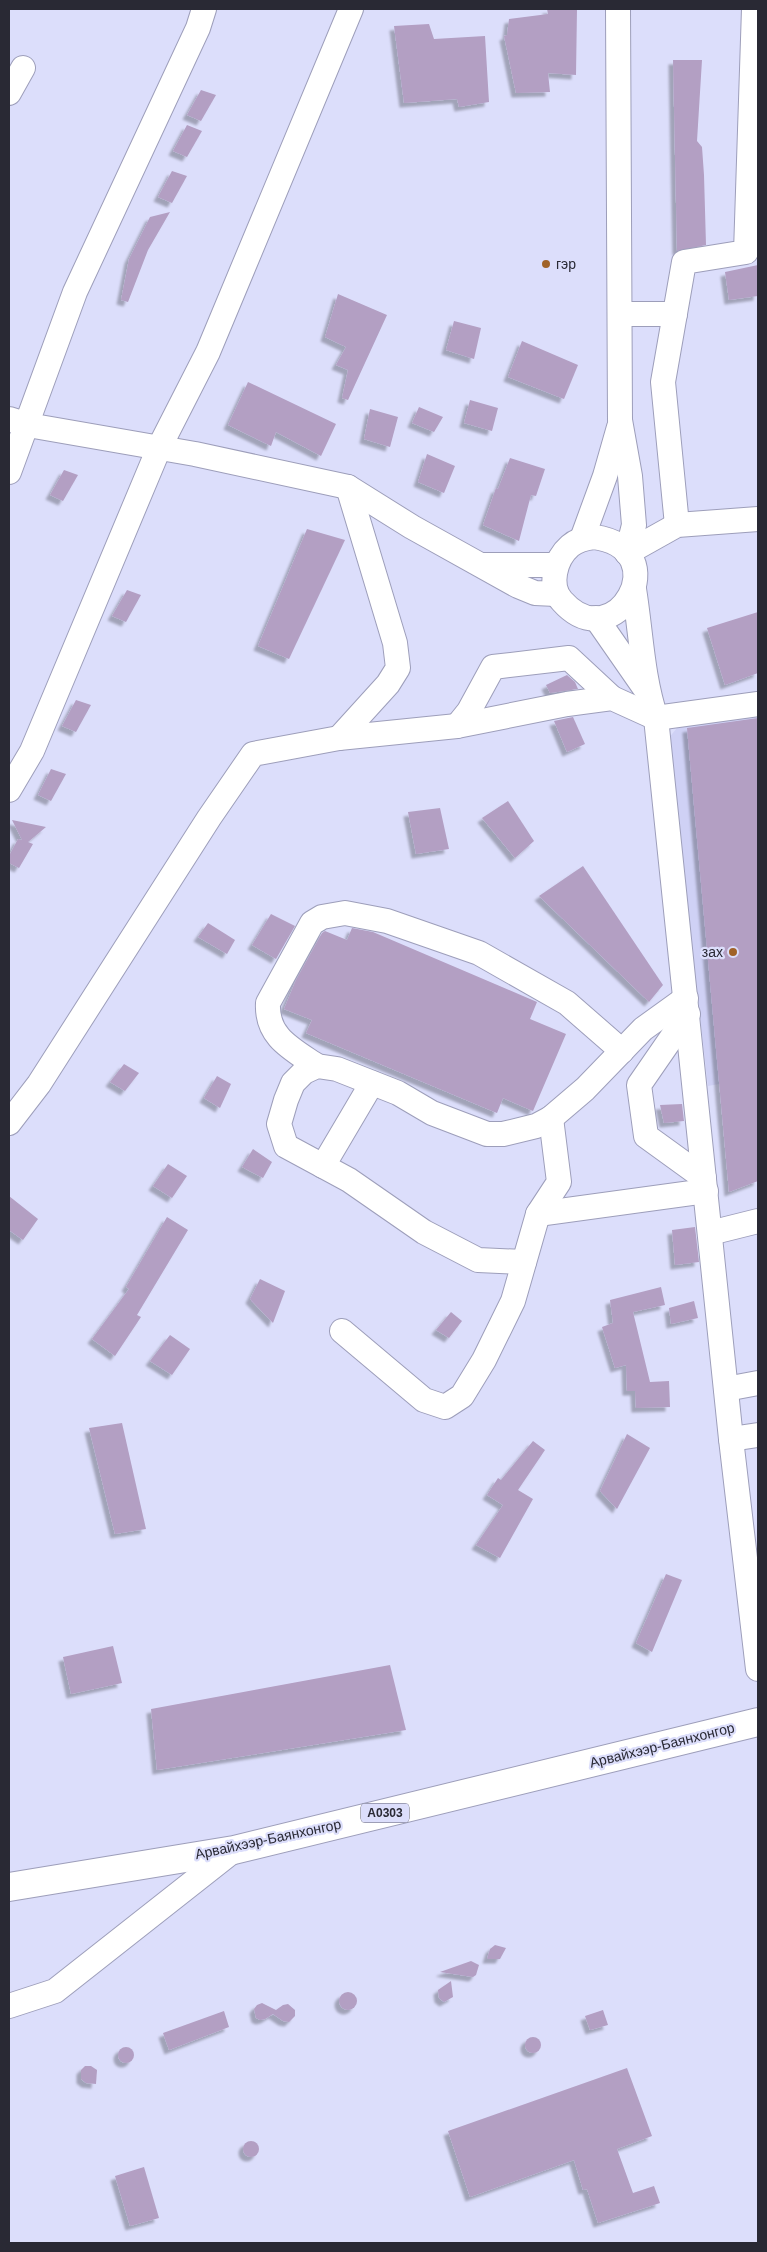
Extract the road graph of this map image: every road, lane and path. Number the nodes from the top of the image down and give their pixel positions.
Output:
1 (204, 9) edge
2 (351, 9) edge
3 (618, 9) edge
4 (754, 9) edge
5 (23, 68) dead end
6 (9, 93) edge
7 (620, 314) junction
8 (674, 314) junction
9 (620, 420) junction
10 (18, 422) edge
11 (159, 448) junction
12 (9, 472) edge
13 (348, 488) junction
14 (758, 519) edge
15 (677, 525) junction
16 (582, 539) junction
17 (628, 553) junction
18 (482, 565) junction
19 (556, 565) junction
20 (634, 589) junction
21 (556, 594) junction
22 (596, 618) junction
23 (647, 691) junction
24 (612, 698) junction
25 (758, 704) edge
26 (656, 718) junction
27 (457, 726) junction
28 (339, 738) junction
29 (9, 790) edge
30 (687, 1006) junction
31 (622, 1051) junction
32 (317, 1066) junction
33 (372, 1083) junction
34 (551, 1118) junction
35 (9, 1123) edge
36 (323, 1166) junction
37 (705, 1184) junction
38 (538, 1214) junction
39 (758, 1221) edge
40 (710, 1233) junction
41 (524, 1262) junction
42 (342, 1331) dead end
43 (758, 1383) edge
44 (726, 1389) junction
45 (758, 1434) edge
46 (731, 1439) junction
47 (758, 1669) edge
48 (758, 1722) edge
49 (234, 1850) junction
50 (9, 1887) edge
51 (9, 2006) edge

1 - 10 street
2 - 11 street
3 - 7 street
4 - 8 street
5 - 6 street
7 - 8 street
7 - 9 street
8 - 15 street
9 - 16 street
9 - 17 street
10 - 11 street
10 - 12 street
11 - 13 street
11 - 29 street
13 - 18 street
13 - 28 street
14 - 15 street
15 - 17 street
16 - 17 street
16 - 19 street
17 - 20 street
18 - 19 street
18 - 21 street
19 - 21 street
20 - 22 street
20 - 23 street
21 - 22 street
22 - 23 street
23 - 26 street
24 - 26 street
24 - 27 street
24 - 27 street
25 - 26 street
26 - 30 street
27 - 28 street
28 - 35 street
30 - 31 street
30 - 37 street
30 - 37 street
31 - 32 street
31 - 34 street
32 - 33 street
32 - 36 street
33 - 34 street
33 - 36 street
34 - 38 street
36 - 41 street
37 - 38 street
37 - 40 street
38 - 41 street
39 - 40 street
40 - 44 street
41 - 42 street
43 - 44 street
44 - 46 street
45 - 46 street
46 - 47 street
48 - 49 highway, Арвайхээр-Баянхонгор / A0303
49 - 50 highway, Арвайхээр-Баянхонгор / A0303
49 - 51 street

